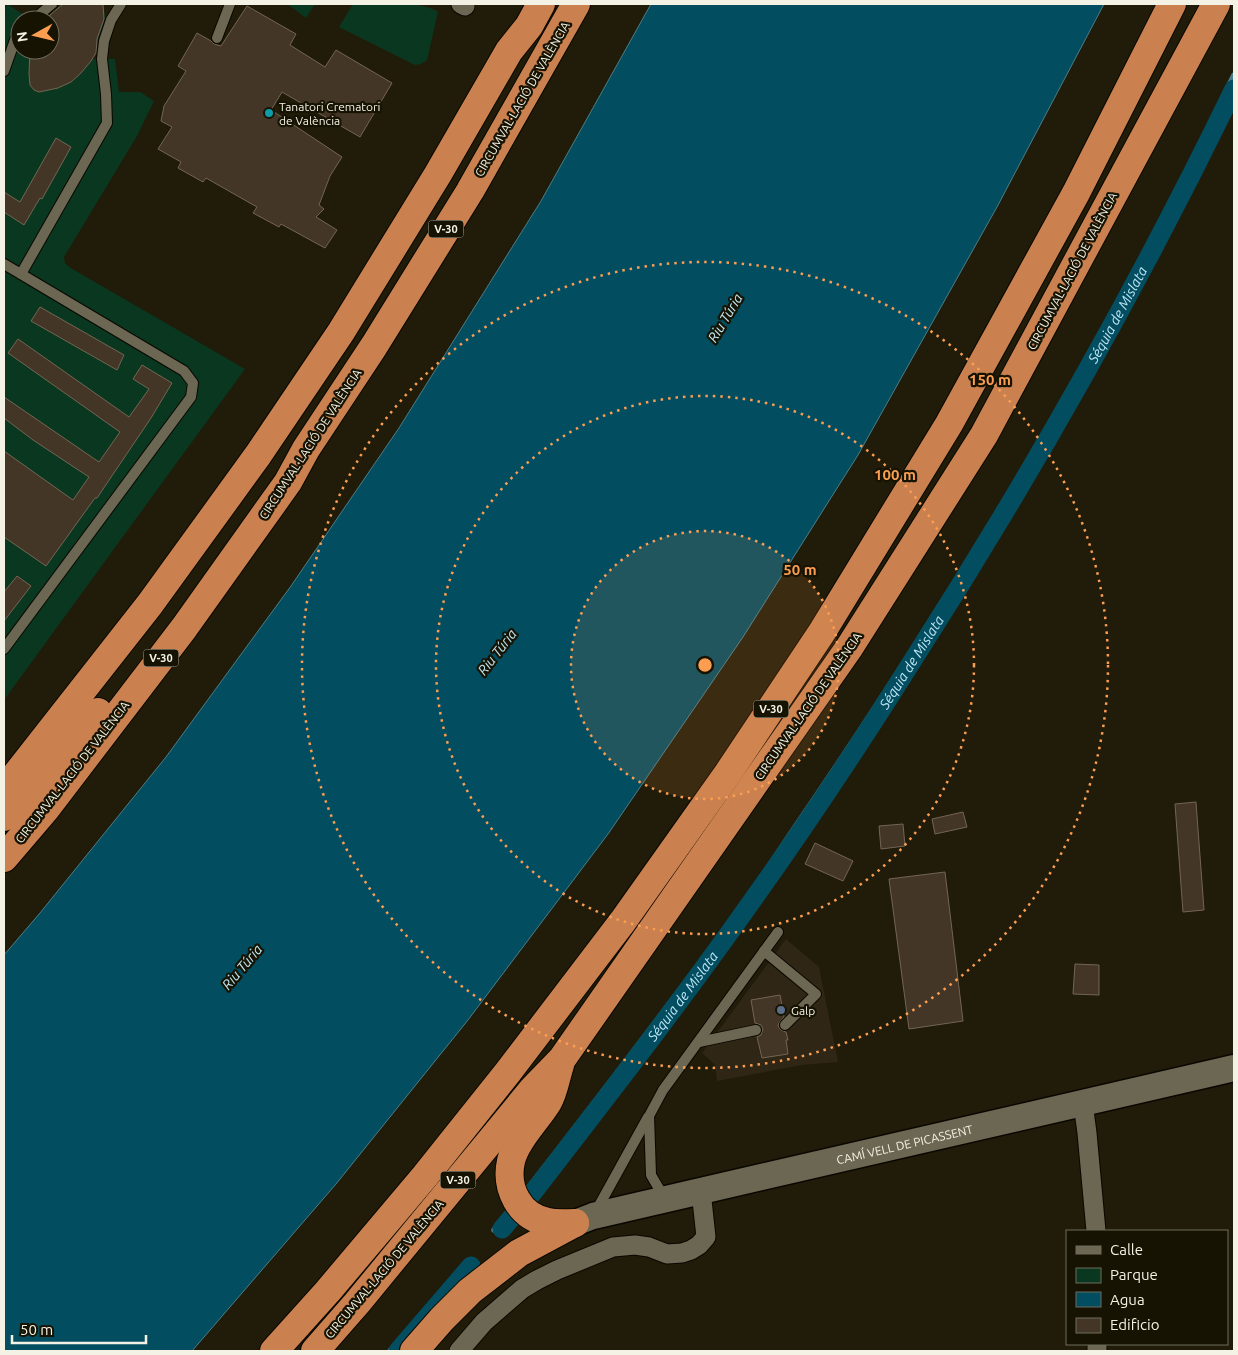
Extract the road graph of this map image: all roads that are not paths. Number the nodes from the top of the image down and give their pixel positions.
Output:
1 (121, 4) edge
2 (230, 4) edge
3 (524, 4) edge
4 (541, 4) edge
5 (576, 4) edge
6 (1172, 4) edge
7 (1216, 4) edge
8 (216, 38) dead end
9 (509, 51) junction
10 (10, 54) edge
11 (4, 71) edge
12 (4, 264) edge
13 (21, 274) junction
14 (306, 449) junction
15 (4, 648) edge
16 (4, 790) edge
17 (4, 817) edge
18 (4, 858) edge
19 (778, 932) dead end
20 (764, 951) junction
21 (785, 1025) dead end
22 (756, 1030) dead end
23 (699, 1042) junction
24 (562, 1059) junction
25 (1234, 1068) edge
26 (1083, 1103) junction
27 (649, 1116) junction
28 (700, 1191) junction
29 (666, 1200) junction
30 (584, 1220) junction
31 (1096, 1230) edge
32 (357, 1303) junction
33 (274, 1351) edge
34 (302, 1351) edge
35 (315, 1351) edge
36 (414, 1351) edge
37 (459, 1351) edge

1 - 13 lane
2 - 8 lane
3 - 9 highway
4 - 9 highway, V-30
5 - 14 highway, CIRCUMVAL·LACIÓ DE VALÈNCIA / V-30
6 - 33 highway, V-30
7 - 24 highway, CIRCUMVAL·LACIÓ DE VALÈNCIA / V-30
9 - 16 highway, V-30
10 - 11 lane
12 - 13 lane
13 - 15 lane
14 - 17 highway
14 - 18 highway, CIRCUMVAL·LACIÓ DE VALÈNCIA / V-30
19 - 20 lane
20 - 21 lane
20 - 23 lane
22 - 23 lane
23 - 27 lane
24 - 30 highway
24 - 32 highway, CIRCUMVAL·LACIÓ DE VALÈNCIA / V-30
25 - 26 street, CAMÍ VELL DE PICASSENT
26 - 28 street, CAMÍ VELL DE PICASSENT
26 - 31 street
27 - 29 lane
27 - 30 lane
28 - 29 street, CAMÍ VELL DE PICASSENT
28 - 37 street
29 - 30 street, CAMÍ VELL DE PICASSENT
30 - 36 highway
32 - 34 highway
32 - 35 highway, CIRCUMVAL·LACIÓ DE VALÈNCIA / V-30

